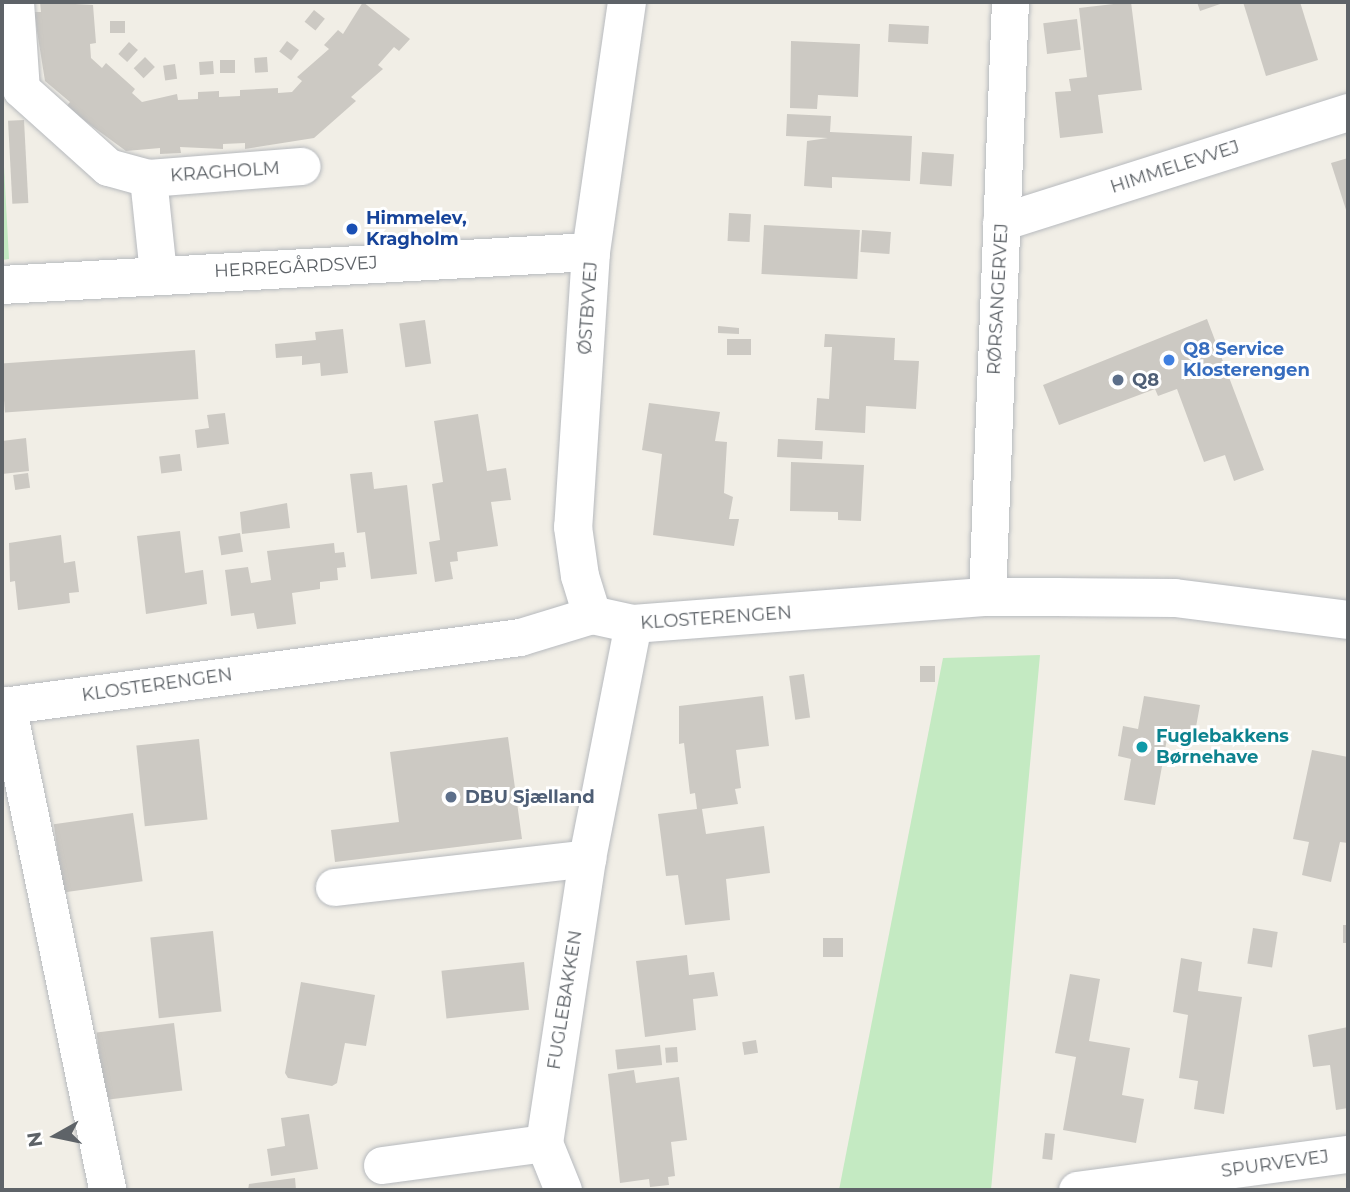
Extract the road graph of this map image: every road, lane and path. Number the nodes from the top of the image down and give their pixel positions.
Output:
1 (15, 2) edge
2 (627, 2) edge
3 (1010, 2) edge
4 (1348, 112) edge
5 (302, 166) dead end
6 (148, 178) junction
7 (1002, 222) junction
8 (591, 253) junction
9 (158, 273) junction
10 (2, 285) edge
11 (987, 597) junction
12 (592, 615) junction
13 (1348, 620) edge
14 (633, 624) junction
15 (4, 706) edge
16 (587, 858) junction
17 (334, 887) dead end
18 (544, 1143) junction
19 (1348, 1154) edge
20 (382, 1165) dead end
21 (107, 1190) edge
22 (563, 1190) edge
23 (1077, 1190) edge

1 - 6 street, KRAGHOLM
2 - 8 street, ØSTBYVEJ
3 - 7 street, RØRSANGERVEJ
4 - 7 street, HIMMELEVVEJ
5 - 6 street, KRAGHOLM
6 - 9 street, KRAGHOLM
7 - 11 street, RØRSANGERVEJ
8 - 9 street, HERREGÅRDSVEJ
8 - 12 street, ØSTBYVEJ
9 - 10 street, HERREGÅRDSVEJ
11 - 13 street, KLOSTERENGEN
11 - 14 street, KLOSTERENGEN
12 - 14 street, KLOSTERENGEN
12 - 15 street, KLOSTERENGEN
14 - 16 street, FUGLEBAKKEN
15 - 21 street, KLOSTERENGEN
16 - 17 street
16 - 18 street, FUGLEBAKKEN
18 - 20 street
18 - 22 street
19 - 23 street, SPURVEVEJ

